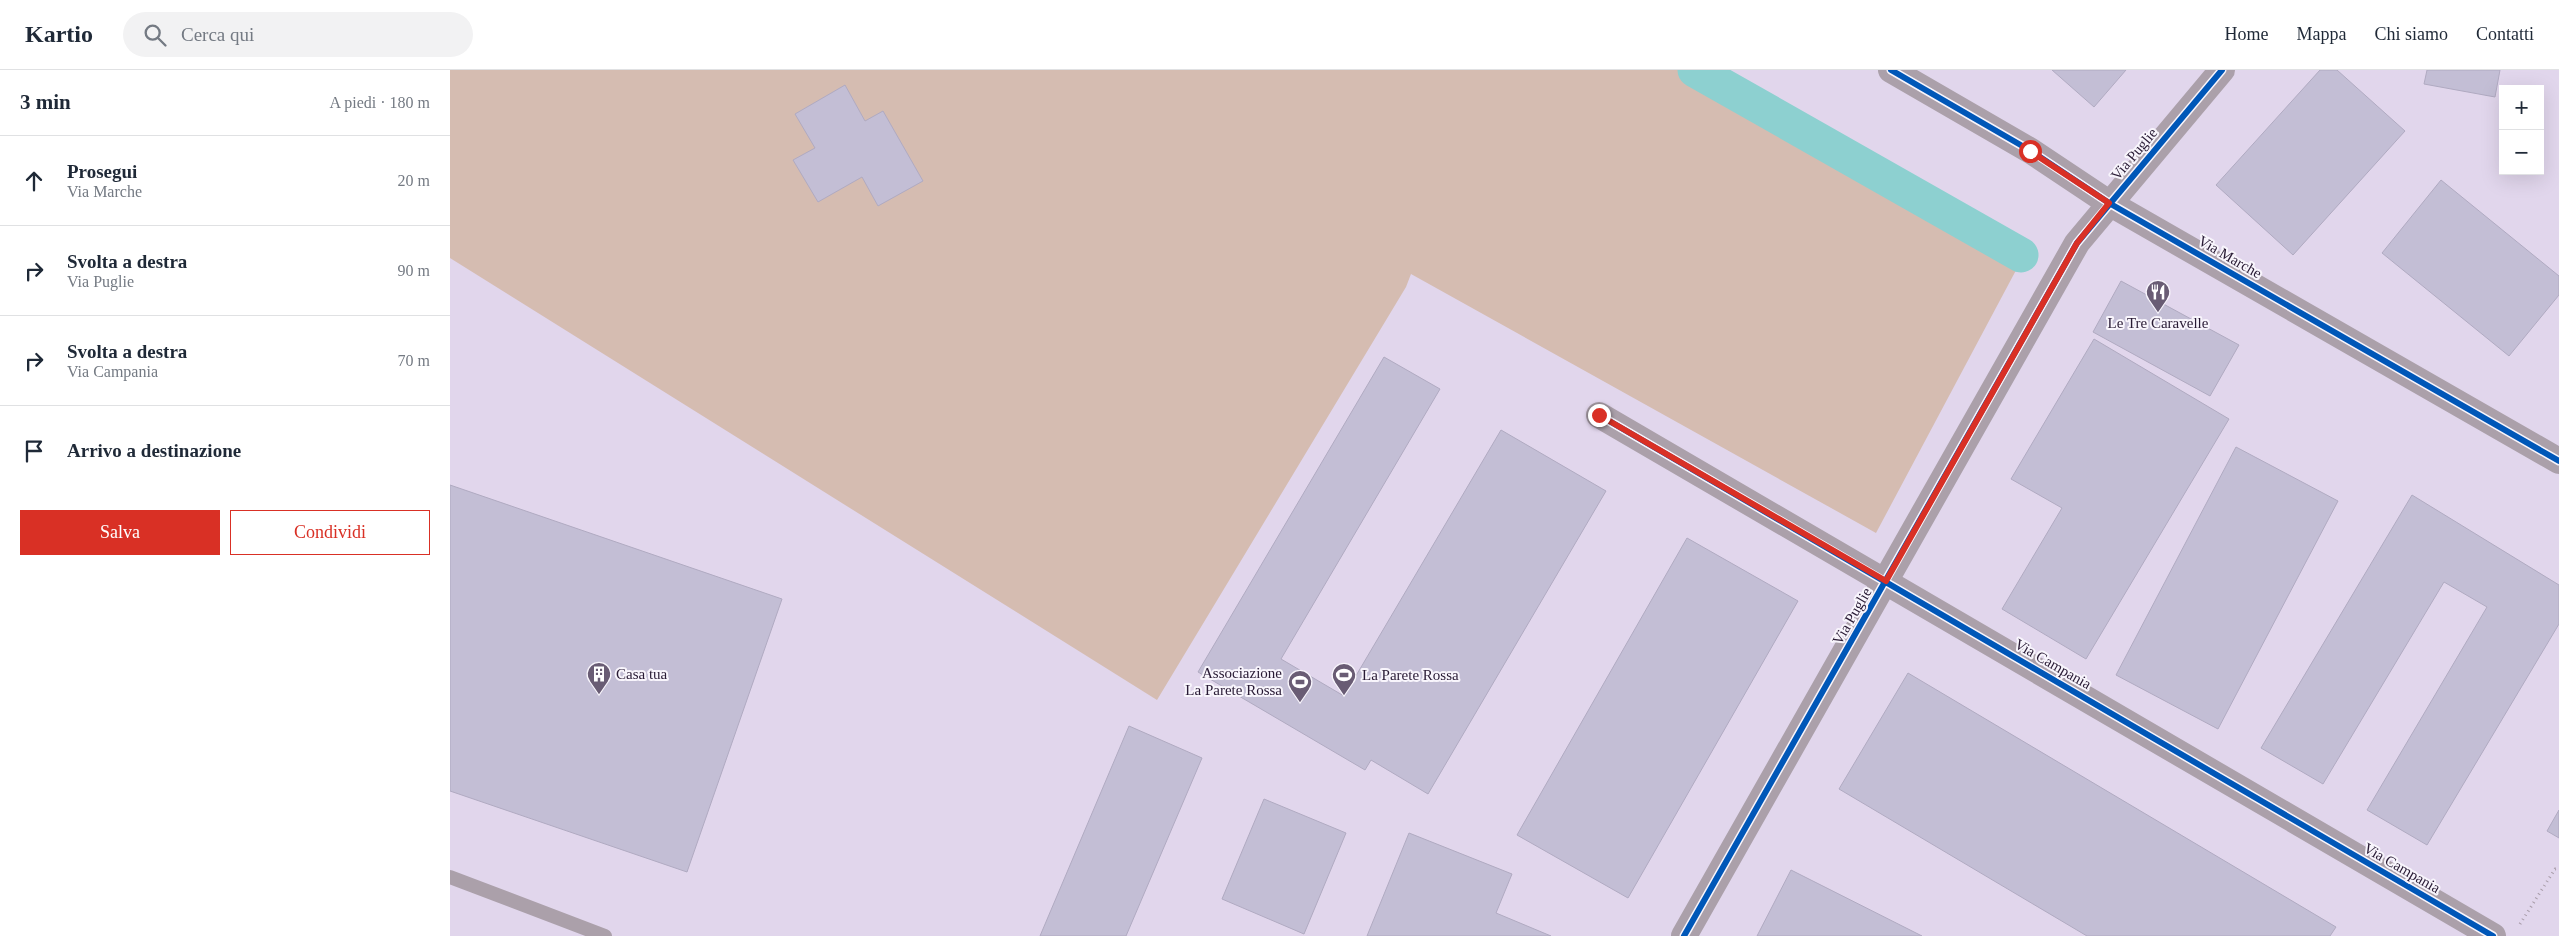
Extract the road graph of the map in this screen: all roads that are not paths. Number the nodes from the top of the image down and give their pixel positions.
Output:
1 (1891, 70) edge
2 (2222, 70) edge
3 (2109, 203) junction
4 (1599, 415) dead end
5 (2559, 461) edge
6 (1886, 581) junction
7 (450, 877) edge
8 (2505, 933) edge
9 (605, 936) edge
10 (1684, 936) edge

1 - 3 street, Via Marche
2 - 3 street, Via Puglie
3 - 5 street, Via Marche
3 - 6 street, Via Puglie
4 - 6 street, Via Campania
6 - 8 street, Via Campania
6 - 10 street, Via Puglie
7 - 9 lane

